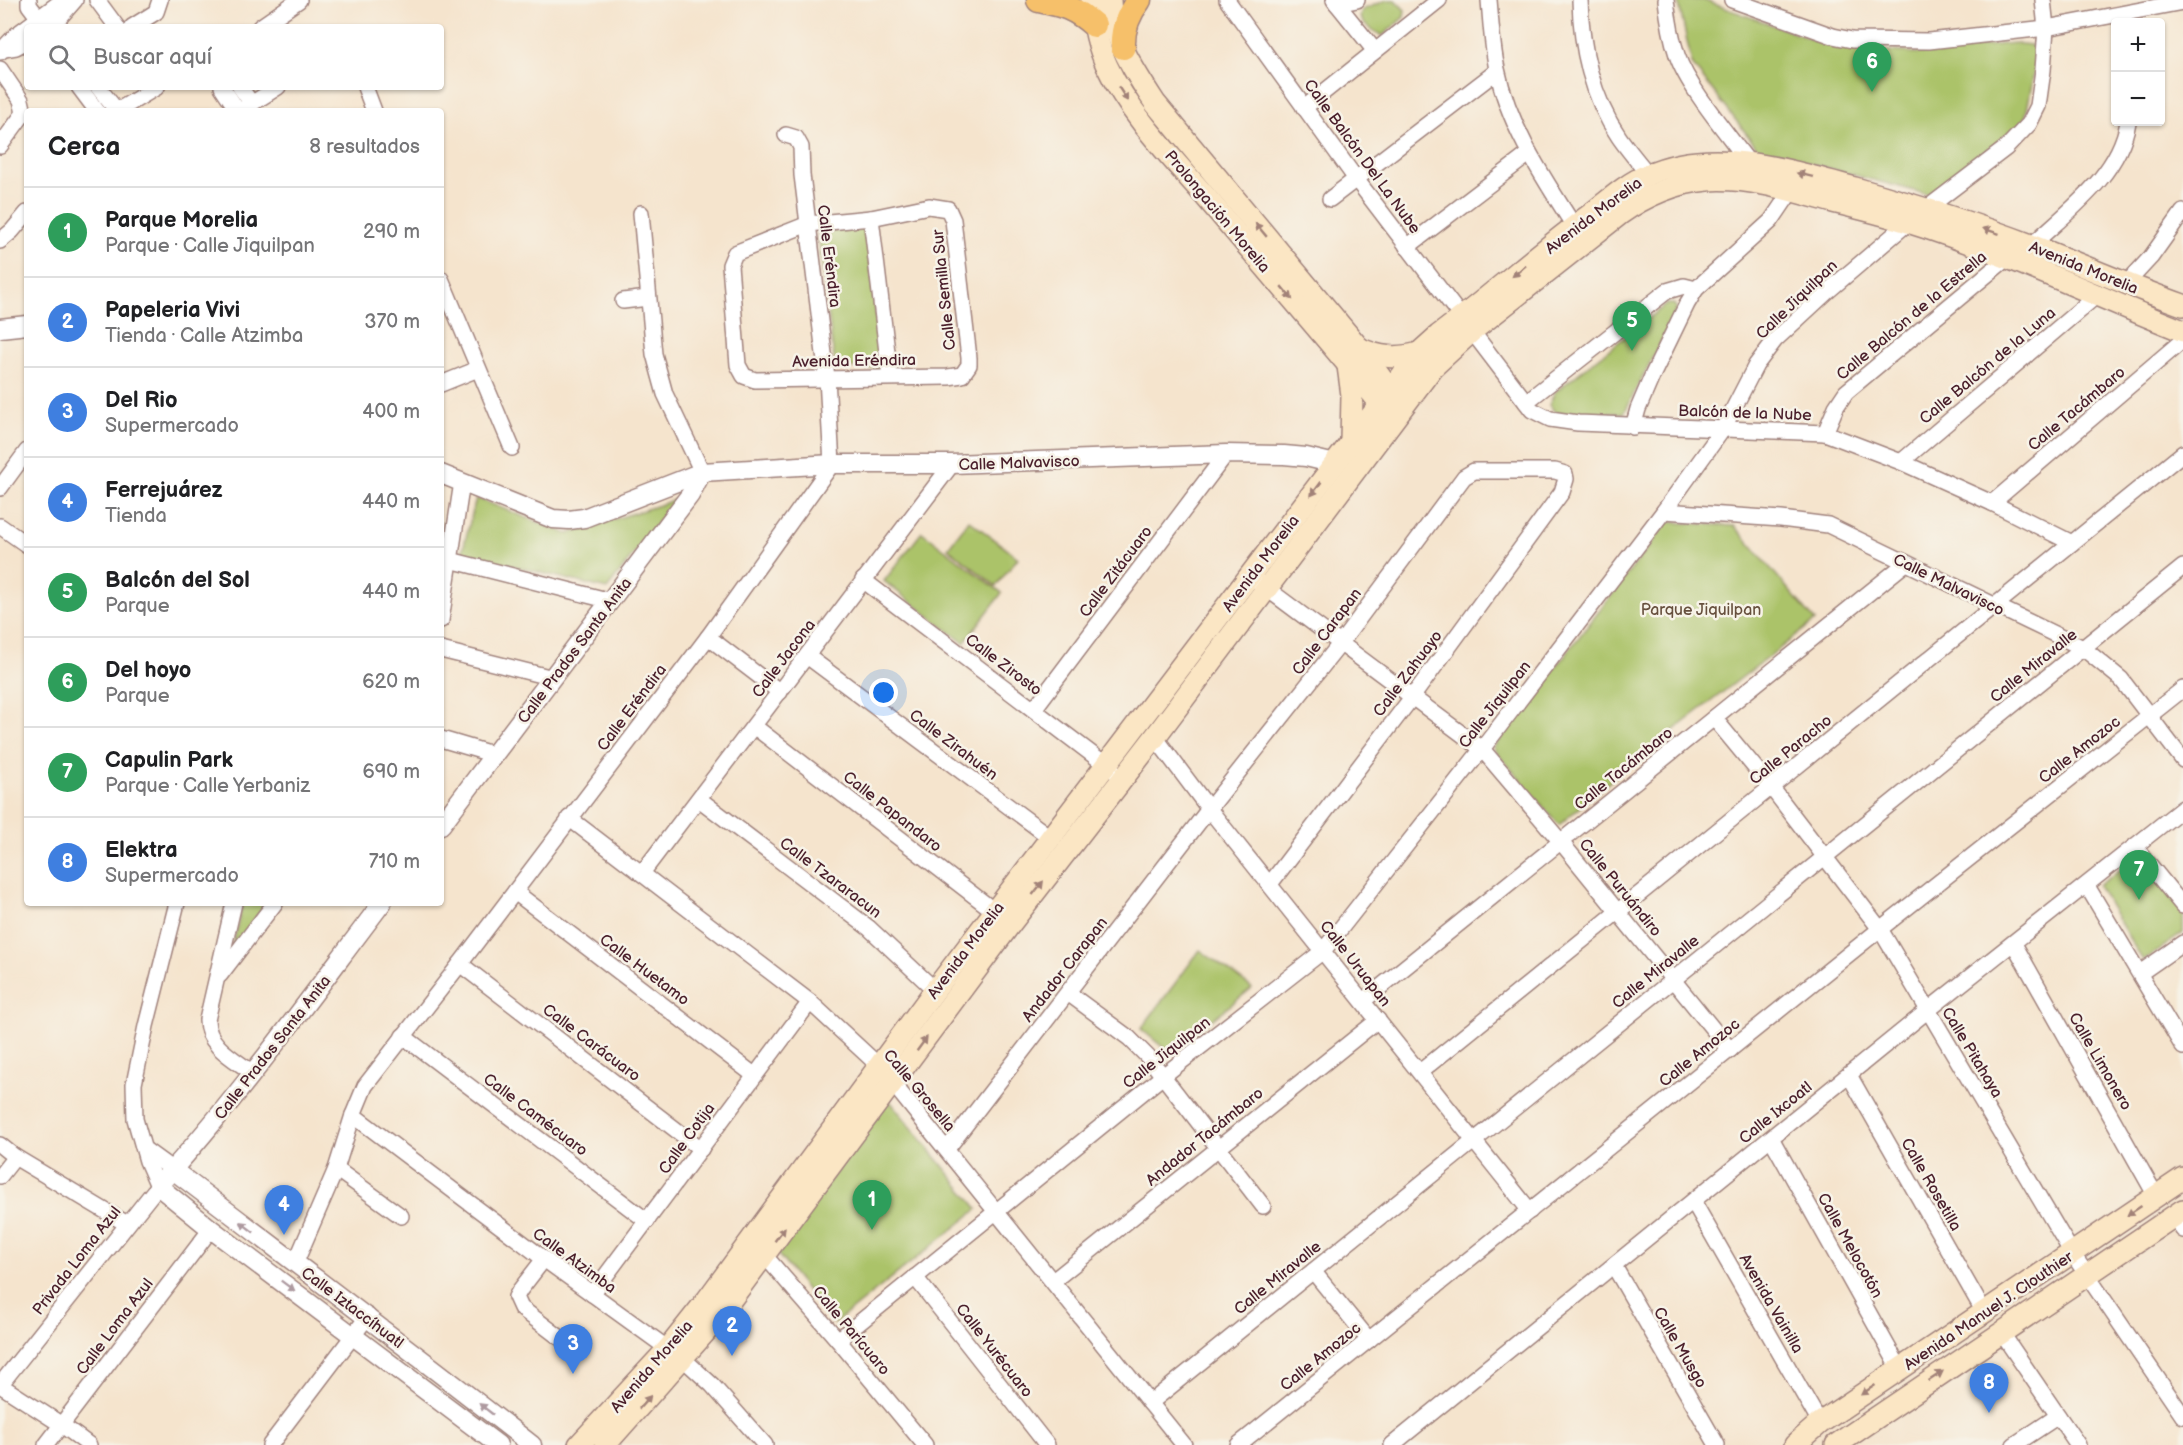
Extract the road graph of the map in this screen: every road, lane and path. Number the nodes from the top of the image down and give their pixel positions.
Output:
1 (63, 0) edge
2 (75, 0) edge
3 (97, 0) edge
4 (160, 0) edge
5 (299, 0) edge
6 (1039, 0) edge
7 (1091, 0) edge
8 (1110, 0) edge
9 (1139, 0) edge
10 (1227, 0) edge
11 (1357, 0) edge
12 (1439, 0) edge
13 (1489, 0) edge
14 (1580, 0) edge
15 (1666, 0) edge
16 (1732, 0) edge
17 (2043, 0) edge
18 (1335, 2) edge
19 (2183, 2) edge
20 (34, 13) edge
21 (2134, 17) edge
22 (115, 24) edge
23 (137, 24) edge
24 (264, 24) edge
25 (24, 25) edge
26 (1094, 26) junction
27 (2046, 28) junction
28 (24, 42) edge
29 (2, 51) edge
30 (1375, 51) junction
31 (1119, 56) junction
32 (0, 69) edge
33 (1497, 71) junction
34 (81, 90) edge
35 (100, 90) edge
36 (152, 90) edge
37 (225, 90) edge
38 (241, 90) edge
39 (273, 90) edge
40 (365, 90) edge
41 (95, 108) edge
42 (115, 108) edge
43 (122, 108) edge
44 (243, 108) edge
45 (244, 108) edge
46 (246, 108) edge
47 (373, 108) edge
48 (1304, 108) junction
49 (2127, 126) edge
50 (786, 135) dead end
51 (0, 146) edge
52 (1529, 154) junction
53 (1749, 163) junction
54 (1648, 174) junction
55 (1356, 179) junction
56 (1792, 190) junction
57 (1330, 199) dead end
58 (1927, 208) junction
59 (2183, 212) edge
60 (641, 213) dead end
61 (24, 217) edge
62 (871, 218) junction
63 (1909, 222) junction
64 (808, 224) junction
65 (1574, 226) junction
66 (0, 241) edge
67 (2032, 245) junction
68 (1407, 247) junction
69 (2007, 258) junction
70 (2126, 284) junction
71 (444, 286) edge
72 (1696, 289) junction
73 (2096, 296) junction
74 (648, 298) junction
75 (624, 301) dead end
76 (2183, 305) edge
77 (1467, 324) junction
78 (24, 325) edge
79 (0, 328) edge
80 (2183, 331) edge
81 (2183, 340) edge
82 (1419, 353) junction
83 (1353, 355) junction
84 (478, 369) junction
85 (966, 371) joint
86 (744, 376) joint
87 (890, 377) junction
88 (827, 378) junction
89 (444, 383) edge
90 (1385, 397) junction
91 (1526, 402) junction
92 (1633, 426) junction
93 (1723, 429) junction
94 (1825, 433) junction
95 (1350, 444) junction
96 (512, 448) dead end
97 (2183, 453) edge
98 (1226, 454) junction
99 (24, 455) edge
100 (1901, 462) junction
101 (832, 464) junction
102 (952, 464) junction
103 (1335, 464) junction
104 (702, 472) junction
105 (1468, 473) joint
106 (444, 475) edge
107 (462, 482) junction
108 (0, 488) edge
109 (1992, 503) junction
110 (1664, 511) junction
111 (0, 526) edge
112 (24, 543) edge
113 (2072, 543) junction
114 (450, 560) junction
115 (1906, 563) junction
116 (2183, 567) edge
117 (863, 580) junction
118 (1258, 582) junction
119 (444, 600) edge
120 (611, 601) junction
121 (1994, 606) junction
122 (708, 637) junction
123 (1340, 644) junction
124 (2083, 648) junction
125 (444, 651) edge
126 (807, 656) junction
127 (553, 678) junction
128 (2183, 689) edge
129 (780, 692) junction
130 (1413, 696) junction
131 (1034, 710) junction
132 (2150, 717) junction
133 (1714, 718) junction
134 (754, 727) junction
135 (1155, 737) junction
136 (444, 740) edge
137 (1482, 749) junction
138 (495, 755) junction
139 (2183, 760) edge
140 (1106, 765) junction
141 (1123, 778) junction
142 (1771, 787) junction
143 (699, 799) junction
144 (2183, 808) edge
145 (1209, 809) junction
146 (569, 818) junction
147 (444, 820) edge
148 (1051, 838) junction
149 (1561, 842) junction
150 (2135, 846) junction
151 (1825, 857) junction
152 (642, 873) junction
153 (1270, 884) junction
154 (2086, 886) junction
155 (515, 892) junction
156 (176, 906) edge
157 (233, 906) edge
158 (272, 906) edge
159 (380, 906) edge
160 (2183, 906) edge
161 (1618, 912) junction
162 (1003, 917) junction
163 (1880, 929) junction
164 (2183, 943) edge
165 (2014, 944) junction
166 (1323, 951) junction
167 (460, 964) junction
168 (2140, 973) junction
169 (218, 979) junction
170 (1673, 980) junction
171 (935, 990) junction
172 (1068, 993) junction
173 (1363, 1001) junction
174 (810, 1002) junction
175 (1928, 1011) junction
176 (1378, 1020) junction
177 (403, 1036) junction
178 (2183, 1047) edge
179 (1730, 1050) junction
180 (878, 1065) junction
181 (1420, 1072) junction
182 (253, 1073) junction
183 (754, 1075) junction
184 (1849, 1075) junction
185 (1163, 1076) junction
186 (893, 1084) junction
187 (353, 1115) junction
188 (1771, 1138) junction
189 (1474, 1141) junction
190 (0, 1145) edge
191 (1218, 1148) junction
192 (144, 1149) junction
193 (701, 1149) junction
194 (947, 1149) junction
195 (15, 1157) junction
196 (336, 1169) junction
197 (173, 1170) junction
198 (0, 1176) edge
199 (2183, 1178) edge
200 (158, 1186) junction
201 (2156, 1196) junction
202 (1693, 1202) junction
203 (1263, 1206) dead end
204 (996, 1211) junction
205 (1530, 1211) junction
206 (401, 1216) dead end
207 (2180, 1219) edge
208 (647, 1221) junction
209 (127, 1224) junction
210 (211, 1228) junction
211 (758, 1247) junction
212 (2072, 1253) junction
213 (544, 1259) junction
214 (295, 1264) junction
215 (1614, 1266) junction
216 (1313, 1271) junction
217 (2086, 1275) junction
218 (915, 1277) junction
219 (1053, 1281) junction
220 (592, 1294) junction
221 (1984, 1312) junction
222 (368, 1316) junction
223 (2001, 1332) junction
224 (354, 1335) junction
225 (559, 1337) dead end
226 (838, 1340) junction
227 (1369, 1340) junction
228 (676, 1354) junction
229 (1900, 1369) junction
230 (0, 1385) edge
231 (1150, 1403) junction
232 (2058, 1416) junction
233 (2183, 1416) edge
234 (1820, 1423) junction
235 (62, 1425) junction
236 (496, 1444) edge
237 (46, 1445) edge
238 (89, 1445) edge
239 (270, 1445) edge
240 (532, 1445) edge
241 (579, 1445) edge
242 (605, 1445) edge
243 (765, 1445) edge
244 (925, 1445) edge
245 (1047, 1445) edge
246 (1184, 1445) edge
247 (1238, 1445) edge
248 (1392, 1445) edge
249 (1717, 1445) edge
250 (1795, 1445) edge
251 (1836, 1445) edge
252 (2014, 1445) edge
253 (2078, 1445) edge

1 - 20 street
2 - 20 street
3 - 22 street
4 - 23 street
5 - 24 street
6 - 26 main road
7 - 26 main road, Prolongación Morelia
8 - 31 main road, Prolongación Morelia
9 - 31 main road
10 - 48 street, Calle Balcón Del La Nube
11 - 18 street
12 - 30 street
13 - 33 street
14 - 54 street
15 - 53 street
16 - 27 street
17 - 27 street, Calle Jiquilpan
18 - 30 street
19 - 21 street
21 - 27 street
25 - 29 street
26 - 31 main road, Prolongación Morelia
27 - 58 street, Calle Jiquilpan
28 - 29 street
30 - 48 street
31 - 83 main road, Prolongación Morelia
32 - 51 street
33 - 52 street
33 - 55 street
34 - 41 street
35 - 42 street
36 - 43 street
37 - 44 street
38 - 45 street
39 - 46 street
40 - 47 street
48 - 55 street, Calle Balcón Del La Nube
49 - 67 street
50 - 64 street, Calle Eréndira
52 - 65 street
52 - 68 street
53 - 54 main road, Avenida Morelia
58 -> 53 main road, Avenida Morelia
54 - 65 main road, Avenida Morelia
55 - 57 street
55 - 68 street, Calle Balcón Del La Nube
56 - 63 main road, Avenida Morelia
56 - 72 street
56 - 77 main road, Avenida Morelia
58 - 63 street, Calle Jiquilpan
67 -> 58 main road, Avenida Morelia
59 - 70 street
60 - 74 street
61 - 66 street
62 - 64 street, Calle Semilla Sur
62 - 85 street, Calle Semilla Sur
62 - 87 street
63 - 69 main road, Avenida Morelia
63 - 93 street, Calle Jiquilpan
64 - 86 street, Calle Semilla Sur
64 - 88 street, Calle Eréndira
65 -> 77 main road, Avenida Morelia
67 - 70 main road, Avenida Morelia
68 - 77 street, Calle Balcón Del La Nube
69 - 73 main road, Avenida Morelia
69 - 94 street, Calle Balcón de la Estrella
70 - 76 main road, Avenida Morelia
71 - 84 street
72 - 91 street
72 - 92 street
73 - 80 main road, Avenida Morelia
73 - 100 street, Calle Balcón de la Luna
74 - 75 street
74 - 104 street
77 - 82 main road, Avenida Morelia
77 - 91 street, Balcón de la Nube
77 - 118 main road, Avenida Morelia
78 - 79 street
81 - 109 street, Calle Tacámbaro
82 - 83 main road
82 - 90 main road, Avenida Morelia
83 - 90 main road, Prolongación Morelia
83 - 95 main road
84 - 89 street
84 - 96 street
85 - 87 street, Avenida Eréndira
86 - 88 street, Avenida Eréndira
87 - 88 street, Avenida Eréndira
88 - 101 street, Calle Eréndira
90 - 95 main road, Avenida Morelia
91 - 92 street, Balcón de la Nube
92 - 93 street, Balcón de la Nube
93 - 94 street, Balcón de la Nube
93 - 110 street, Calle Jiquilpan
94 - 100 street, Balcón de la Nube
95 - 103 main road, Avenida Morelia
97 - 113 street, Calle Paracho
98 - 102 street, Calle Malvavisco
98 - 103 street, Calle Malvavisco
98 - 131 street, Calle Zitácuaro
99 - 108 street
100 - 109 street, Balcón de la Nube
101 - 102 street, Calle Malvavisco
101 - 104 street, Calle Malvavisco
101 - 122 street, Calle Eréndira
102 - 117 street, Calle Jacona
103 -> 118 main road, Avenida Morelia
104 - 107 street, Calle Malvavisco
104 - 120 street, Calle Prados Santa Anita
105 - 123 street, Calle Carapan
105 - 130 street, Calle Zahuayo
106 - 107 street, Calle Malvavisco
107 - 114 street
109 - 113 street, Balcón de la Nube
110 - 115 street, Calle Malvavisco
110 - 137 street, Calle Jiquilpan
111 - 112 street
113 - 121 street, Calle Paracho
114 - 119 street
114 - 120 street
115 - 121 street, Calle Malvavisco
115 - 133 street, Calle Tacámbaro
116 - 124 street, Calle Miravalle
117 - 126 street, Calle Jacona
117 - 131 street, Calle Zirosto
118 - 123 street, Calle Puruándiro
118 - 135 main road, Avenida Morelia
118 - 140 main road, Avenida Morelia
120 - 127 street, Calle Prados Santa Anita
121 - 124 street, Calle Malvavisco
121 - 142 street, Calle Paracho
122 - 129 street
122 - 146 street, Calle Eréndira
123 - 130 street, Calle Puruándiro
123 - 145 street, Calle Carapan
124 - 132 street, Calle Malvavisco
124 - 151 street, Calle Miravalle
125 - 127 street
126 - 129 street, Calle Jacona
126 - 148 street, Calle Zirahuén
127 - 138 street, Calle Prados Santa Anita
128 - 132 street, Calle Amozoc
129 - 134 street, Calle Jacona
130 - 137 street, Calle Puruándiro
130 - 153 street, Calle Zahuayo
131 - 140 street, Calle Zirosto
132 - 139 street, Calle Malvavisco
132 - 163 street, Calle Amozoc
133 - 142 street, Calle Pitahaya
133 - 149 street, Calle Tacámbaro
134 - 143 street, Calle Jacona
134 - 162 street, Calle Papandaro
135 - 141 main road, Avenida Morelia
135 - 145 street, Calle Uruapan
136 - 138 street
137 - 149 street, Calle Puruándiro
137 - 166 street, Calle Jiquilpan
138 - 147 street, Calle Prados Santa Anita
140 - 141 street, Calle Zirosto
140 - 148 main road, Avenida Morelia
162 -> 141 main road, Avenida Morelia
142 - 151 street, Calle Pitahaya
142 - 161 street, Calle Paracho
143 - 152 street, Calle Jacona
143 - 171 street, Calle Tzararacun
144 - 150 street, Calle Ixcoatl
145 - 153 street, Calle Uruapan
145 - 172 street, Andador Carapan
146 - 152 street, Calle Grosella
146 - 155 street, Calle Eréndira
148 - 162 main road, Avenida Morelia
149 - 161 street, Calle Puruándiro
149 - 173 street, Calle Tacámbaro
150 - 154 street, Calle Ixcoatl
150 - 160 street
151 - 163 street, Calle Pitahaya
151 - 170 street, Calle Miravalle
152 - 174 street, Calle Grosella
153 - 166 street, Calle Uruapan
154 - 165 street, Calle Ixcoatl
154 - 168 street
155 - 167 street, Calle Eréndira
155 - 183 street, Calle Huetamo
156 - 192 street
157 - 169 street
158 - 169 street
159 - 182 street, Calle Prados Santa Anita
161 - 170 street, Calle Puruándiro
161 - 181 street, Calle Paracho
162 - 171 main road, Avenida Morelia
186 -> 162 main road, Avenida Morelia
163 - 175 street, Calle Pitahaya
163 - 179 street, Calle Amozoc
164 - 168 street
165 - 175 street, Calle Ixcoatl
165 - 201 street, Calle Limonero
166 - 173 street, Calle Uruapan
166 - 185 street, Calle Jiquilpan
167 - 177 street, Calle Eréndira
167 - 193 street, Calle Carácuaro
168 - 178 street
169 - 182 street
170 - 179 street, Calle Puruándiro
170 - 189 street, Calle Miravalle
171 - 180 main road, Avenida Morelia
172 - 185 street
172 - 194 street, Andador Carapan
173 - 176 street, Calle Uruapan
174 - 180 street, Calle Grosella
174 - 183 street, Calle Cotija
175 - 184 street, Calle Ixcoatl
175 - 212 street, Calle Pitahaya
176 - 181 street, Calle Uruapan
176 - 191 street, Andador Tacámbaro
177 - 187 street, Calle Eréndira
177 - 208 street, Calle Camécuaro
179 - 205 street, Calle Amozoc
180 - 186 street, Calle Grosella
180 - 211 main road, Avenida Morelia
181 - 189 street, Calle Uruapan
182 - 197 street, Calle Prados Santa Anita
183 - 193 street, Calle Cotija
184 - 188 street, Calle Ixcoatl
184 - 221 street, Calle Rosetilla
185 - 191 street
185 - 204 street, Calle Jiquilpan
186 - 194 street, Calle Grosella
211 -> 186 main road, Avenida Morelia
187 - 196 street, Calle Eréndira
187 - 213 street, Calle Atzimba
188 - 202 street, Calle Ixcoatl
188 - 229 street, Calle Melocotón
189 - 205 street, Calle Uruapan
189 - 216 street, Calle Miravalle
190 - 195 street
191 - 203 street
191 - 219 street, Andador Tacámbaro
192 - 197 street
192 - 200 street
193 - 208 street, Calle Cotija
194 - 204 street, Calle Grosella
195 - 198 street
195 - 209 street
196 - 206 street
196 - 214 street, Calle Eréndira
197 - 200 street, Calle Prados Santa Anita
214 -> 197 street, Calle Iztaccíhuatl
199 - 201 main road, Avenida Manuel J. Clouthier
200 - 209 street, Privada Loma Azul
200 - 210 street, Calle Iztaccíhuatl
201 -> 212 main road, Avenida Manuel J. Clouthier
202 - 215 street, Calle Ixcoatl
202 - 234 street, Avenida Vainilla
204 - 218 street, Calle Jiquilpan
204 - 219 street, Calle Grosella
205 - 227 street, Calle Amozoc
207 - 217 main road, Avenida Manuel J. Clouthier
208 - 220 street, Calle Cotija
209 - 230 street, Privada Loma Azul
210 -> 224 street, Calle Iztaccíhuatl
210 - 235 street, Calle Loma Azul
211 - 226 street, Calle Parícuaro
211 - 228 main road, Avenida Morelia
212 - 217 street, Calle Pitahaya
212 - 221 main road, Avenida Manuel J. Clouthier
213 - 220 street, Calle Atzimba
213 - 225 street
214 - 222 street, Calle Iztaccíhuatl
215 - 248 street, Calle Ixcoatl
215 - 249 street, Calle Musgo
216 - 227 street
216 - 231 street, Calle Miravalle
217 - 223 main road, Avenida Manuel J. Clouthier
217 - 233 street, Calle Pitahaya
218 - 226 street, Calle Jiquilpan
218 - 245 street, Calle Yurécuaro
219 - 231 street, Calle Grosella
220 - 228 street, Calle Atzimba
221 - 229 main road, Avenida Manuel J. Clouthier
222 - 224 street
240 -> 222 street, Calle Iztaccíhuatl
223 - 232 street
251 -> 223 main road, Avenida Manuel J. Clouthier
224 - 236 street, Calle Iztaccíhuatl
224 - 239 street
226 - 244 street, Calle Parícuaro
227 - 247 street, Calle Amozoc
228 - 241 main road, Avenida Morelia
242 -> 228 main road, Avenida Morelia
228 - 243 street, Calle Atzimba
229 -> 234 main road, Avenida Manuel J. Clouthier
230 - 235 street
231 - 246 street, Calle Grosella
232 - 252 street
232 - 253 street
234 - 250 main road, Avenida Manuel J. Clouthier
235 - 237 street, Calle Loma Azul
235 - 238 street

